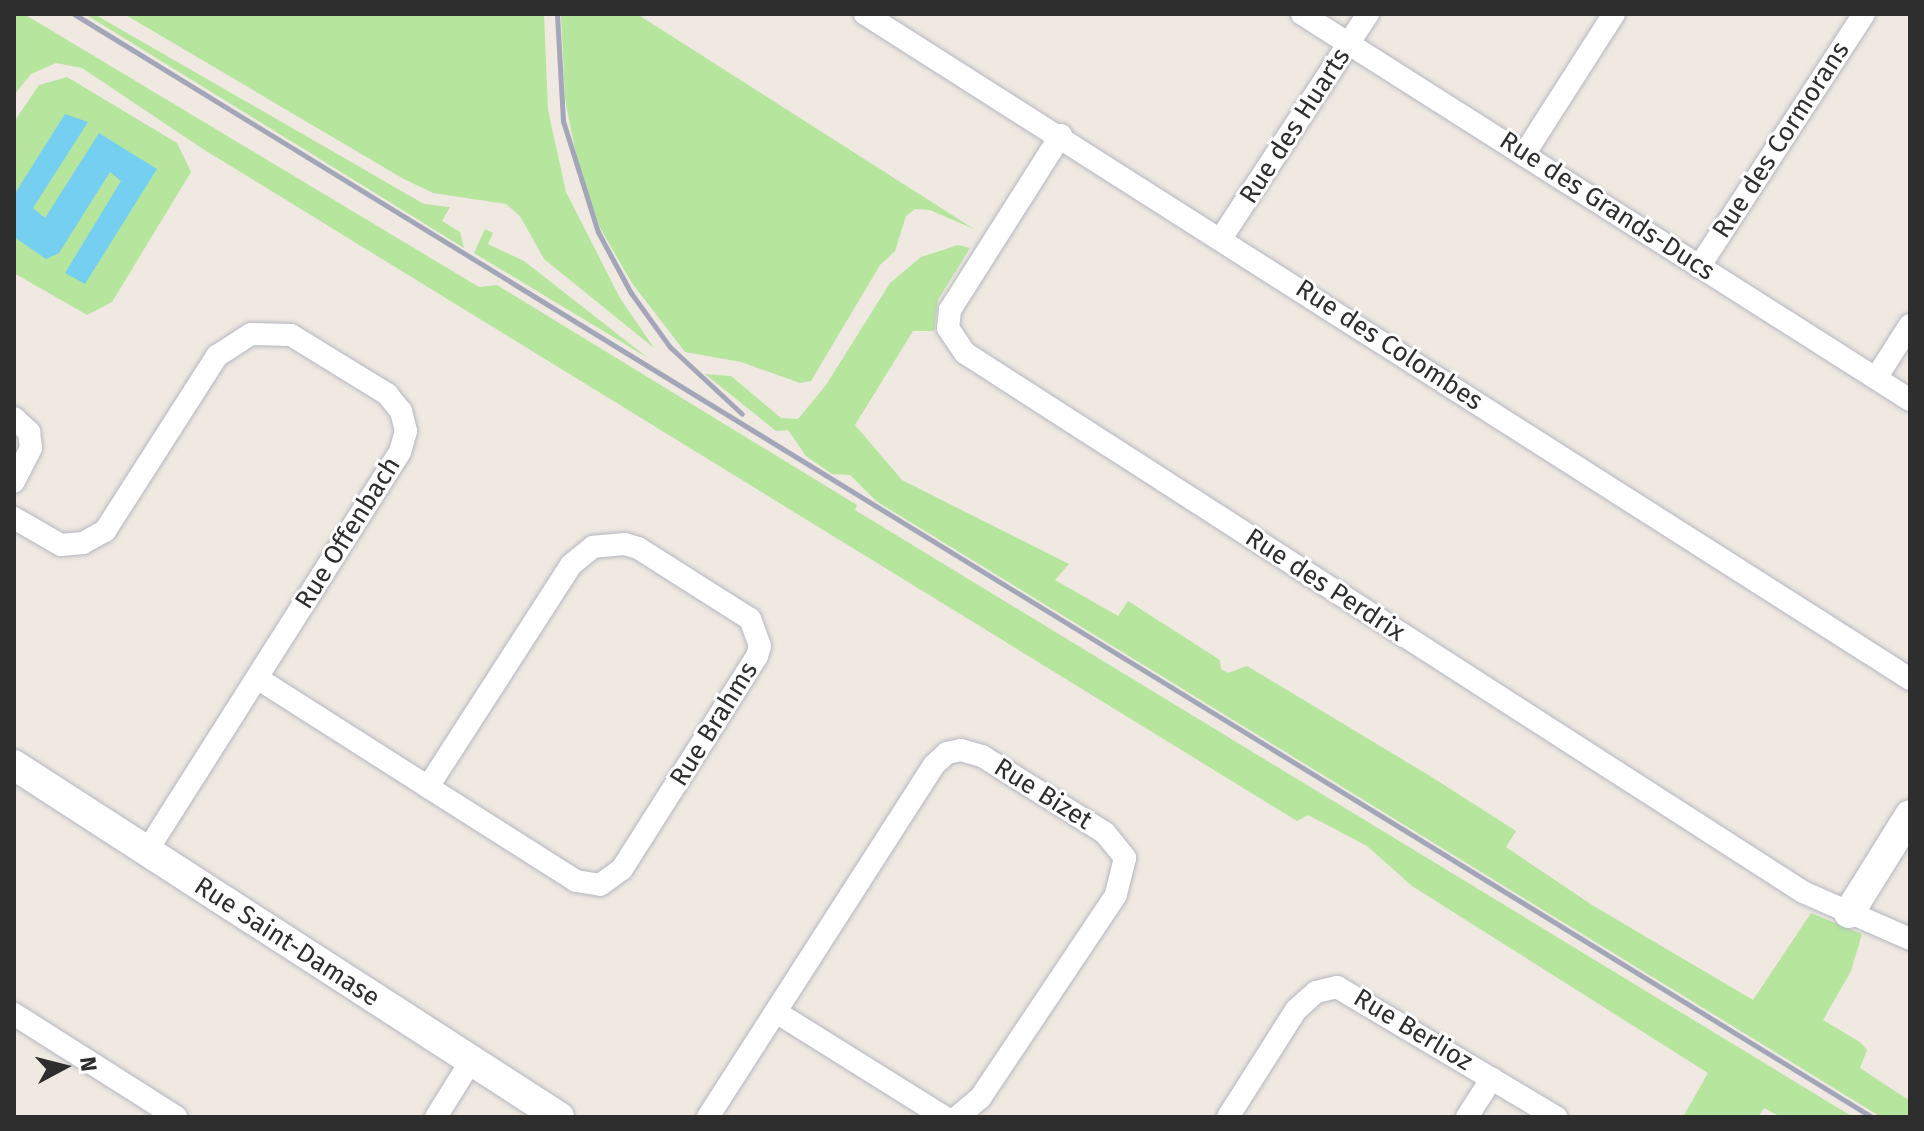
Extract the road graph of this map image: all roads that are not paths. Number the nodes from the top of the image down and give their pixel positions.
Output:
1 (865, 14) edge
2 (1302, 14) edge
3 (1368, 14) edge
4 (1614, 14) edge
5 (1864, 14) edge
6 (1349, 43) junction
7 (1061, 135) junction
8 (1525, 153) junction
9 (1222, 237) junction
10 (1699, 267) junction
11 (1910, 325) edge
12 (1876, 378) junction
13 (1910, 400) edge
14 (14, 418) edge
15 (14, 482) edge
16 (14, 518) edge
17 (257, 678) junction
18 (1910, 679) edge
19 (14, 765) edge
20 (428, 787) junction
21 (1910, 815) edge
22 (147, 851) junction
23 (1849, 913) junction
24 (1910, 939) edge
25 (776, 1012) junction
26 (14, 1014) edge
27 (471, 1061) junction
28 (1492, 1078) junction
29 (176, 1117) edge
30 (436, 1117) edge
31 (559, 1117) edge
32 (708, 1117) edge
33 (944, 1117) edge
34 (957, 1117) edge
35 (1228, 1117) edge
36 (1467, 1117) edge
37 (1556, 1117) edge

1 - 7 street, Rue des Colombes
2 - 6 street, Rue des Grands-Ducs
3 - 6 street, Rue des Huarts
4 - 8 street
5 - 10 street, Rue des Cormorans
6 - 8 street, Rue des Grands-Ducs
6 - 9 street, Rue des Huarts
7 - 9 street, Rue des Colombes
7 - 23 street, Rue des Perdrix
8 - 10 street, Rue des Grands-Ducs
9 - 18 street, Rue des Colombes
10 - 12 street, Rue des Grands-Ducs
11 - 12 street
12 - 13 street, Rue des Grands-Ducs
14 - 15 street
16 - 17 street, Rue Offenbach
17 - 20 street, Rue Brahms
17 - 22 street, Rue Offenbach
19 - 22 street, Rue Saint-Damase
20 - 20 street, Rue Brahms
21 - 23 street
22 - 27 street, Rue Saint-Damase
23 - 24 street, Rue des Perdrix
25 - 32 street, Rue Bizet
25 - 33 street
25 - 34 street, Rue Bizet
26 - 29 street
27 - 30 street
27 - 31 street, Rue Saint-Damase
28 - 35 street, Rue Berlioz
28 - 36 street
28 - 37 street, Rue Berlioz

